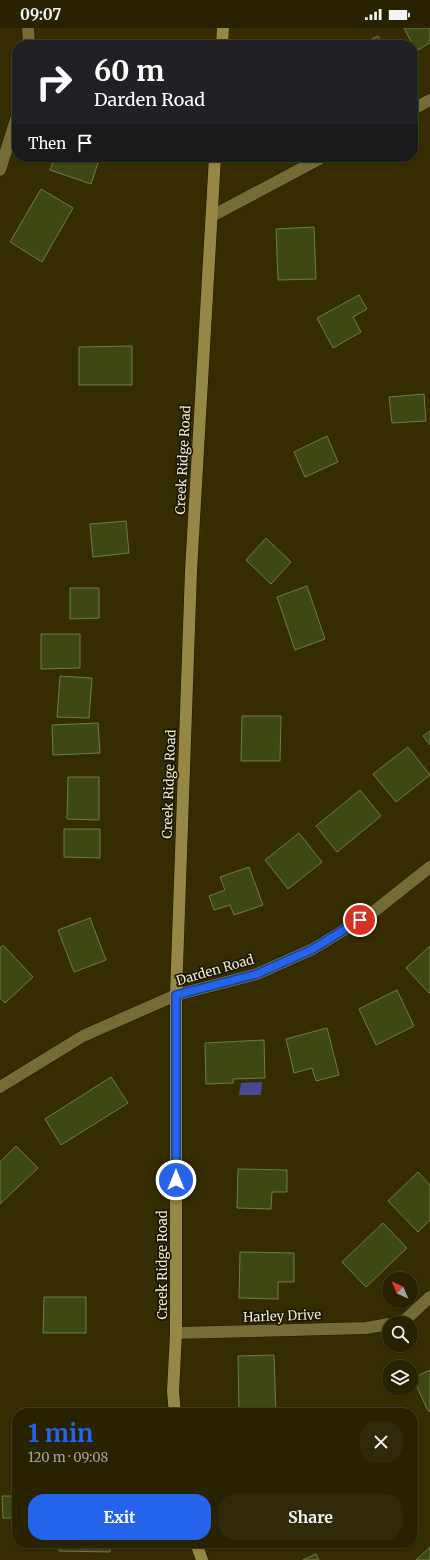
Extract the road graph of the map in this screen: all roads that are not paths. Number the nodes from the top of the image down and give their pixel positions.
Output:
1 (28, 28) edge
2 (223, 28) edge
3 (29, 40) edge
4 (222, 40) edge
5 (430, 100) edge
6 (418, 106) edge
7 (12, 132) edge
8 (215, 162) edge
9 (314, 162) edge
10 (0, 170) edge
11 (212, 216) junction
12 (430, 867) edge
13 (176, 995) junction
14 (0, 1087) edge
15 (430, 1297) edge
16 (409, 1316) edge
17 (382, 1325) edge
18 (176, 1333) junction
19 (175, 1408) edge
20 (198, 1548) edge
21 (202, 1560) edge

1 - 3 street
2 - 4 main road
5 - 6 street
7 - 10 street
8 - 11 main road, Creek Ridge Road
9 - 11 street
11 - 13 main road, Creek Ridge Road
12 - 13 street, Darden Road
13 - 14 street, Darden Road
13 - 18 main road, Creek Ridge Road
15 - 16 street
17 - 18 street, Harley Drive
18 - 19 main road, Creek Ridge Road
20 - 21 main road

